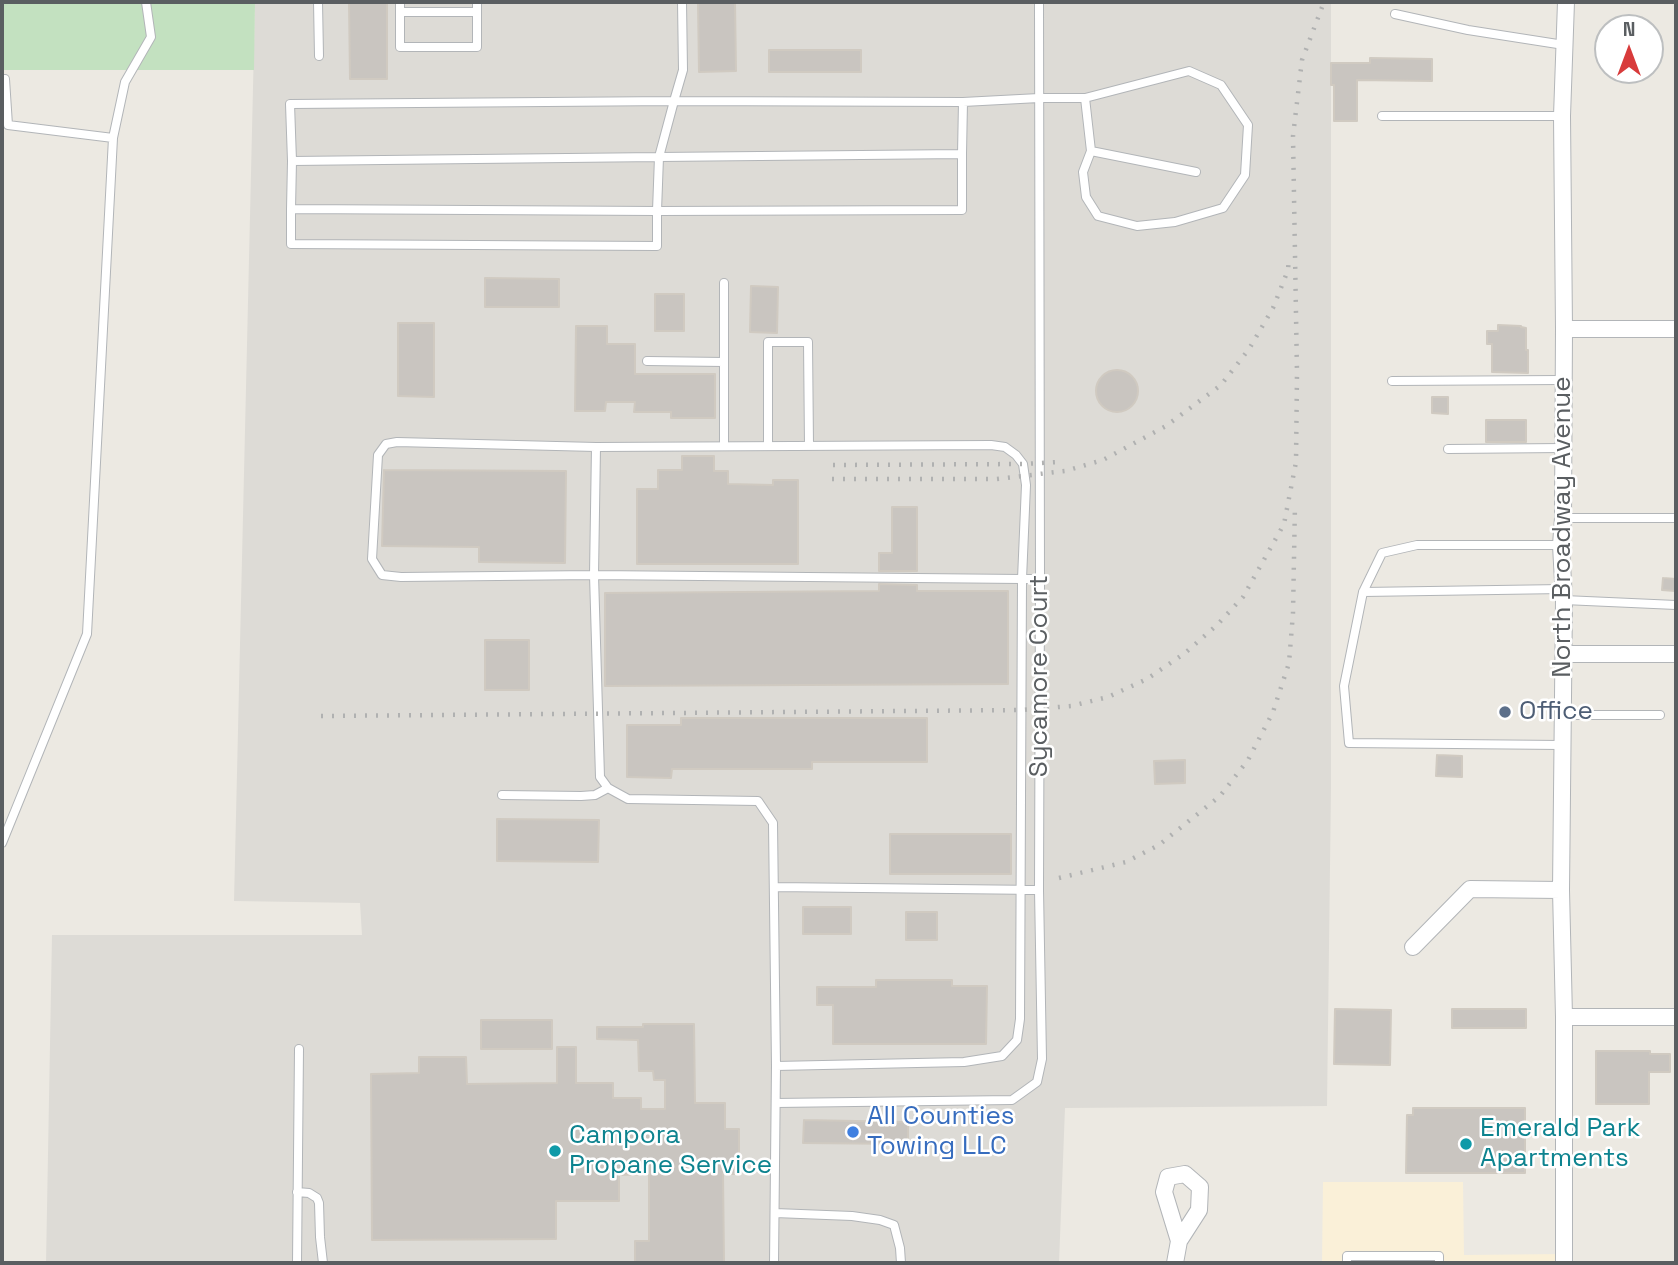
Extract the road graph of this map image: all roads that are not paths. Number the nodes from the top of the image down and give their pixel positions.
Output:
1 (146, 2) edge
2 (318, 2) edge
3 (400, 2) edge
4 (477, 2) edge
5 (682, 2) edge
6 (1039, 2) edge
7 (1566, 2) edge
8 (400, 12) junction
9 (477, 12) junction
10 (1395, 14) dead end
11 (1564, 45) junction
12 (319, 56) dead end
13 (5, 79) dead end
14 (1039, 98) junction
15 (1085, 98) junction
16 (674, 101) junction
17 (963, 102) junction
18 (1382, 116) dead end
19 (1562, 116) junction
20 (113, 138) junction
21 (1091, 151) junction
22 (962, 154) junction
23 (659, 157) junction
24 (292, 161) junction
25 (1196, 172) dead end
26 (291, 209) junction
27 (657, 211) junction
28 (724, 283) dead end
29 (1564, 329) junction
30 (1676, 329) edge
31 (647, 361) dead end
32 (724, 362) junction
33 (1562, 380) junction
34 (1392, 381) dead end
35 (724, 446) junction
36 (768, 446) junction
37 (809, 446) junction
38 (596, 447) junction
39 (1563, 448) junction
40 (1448, 449) dead end
41 (1563, 518) junction
42 (1676, 518) edge
43 (1561, 545) junction
44 (594, 575) junction
45 (1022, 579) junction
46 (1041, 579) junction
47 (1363, 592) junction
48 (1564, 594) junction
49 (1676, 605) edge
50 (1564, 654) junction
51 (1676, 654) edge
52 (1562, 715) junction
53 (1660, 715) dead end
54 (1561, 745) junction
55 (608, 788) junction
56 (502, 795) dead end
57 (2, 844) edge
58 (775, 887) junction
59 (1022, 890) junction
60 (1039, 890) junction
61 (1561, 890) junction
62 (1413, 947) dead end
63 (1564, 1017) junction
64 (1676, 1017) edge
65 (299, 1049) dead end
66 (776, 1066) junction
67 (776, 1103) junction
68 (297, 1192) junction
69 (775, 1213) junction
70 (1180, 1241) dead end
71 (296, 1263) edge
72 (323, 1263) edge
73 (774, 1263) edge
74 (901, 1263) edge
75 (1175, 1263) edge
76 (1347, 1263) edge
77 (1439, 1263) edge
78 (1564, 1263) edge

1 - 20 lane
2 - 12 lane
3 - 8 lane
4 - 9 lane
5 - 16 lane
6 - 14 lane, Sycamore Court
7 - 11 street, North Broadway Avenue
8 - 9 lane
8 - 9 lane
10 - 11 lane
11 - 19 street, North Broadway Avenue
13 - 20 lane
14 - 15 lane
14 - 17 lane
14 - 46 lane, Sycamore Court
15 - 21 lane
15 - 21 lane
16 - 17 lane
16 - 23 lane
16 - 24 lane
17 - 22 lane
18 - 19 lane
19 - 29 street, North Broadway Avenue
20 - 57 lane
21 - 25 lane
22 - 23 lane
22 - 27 lane
23 - 24 lane
23 - 27 lane
24 - 26 lane
26 - 27 lane
26 - 27 lane
28 - 32 lane
29 - 30 street
29 - 33 street, North Broadway Avenue
31 - 32 lane
32 - 35 lane
33 - 34 lane
33 - 39 street, North Broadway Avenue
35 - 36 lane
35 - 38 lane
36 - 37 lane
36 - 37 lane
37 - 45 lane
38 - 44 lane
38 - 44 lane
39 - 40 lane
39 - 41 street, North Broadway Avenue
41 - 42 lane
41 - 43 street, North Broadway Avenue
43 - 47 lane
43 - 48 street, North Broadway Avenue
44 - 45 lane
44 - 55 lane
45 - 46 lane
45 - 59 lane
46 - 60 lane, Sycamore Court
47 - 48 lane
47 - 54 lane
48 - 49 lane
48 - 50 street, North Broadway Avenue
50 - 51 street
50 - 52 street, North Broadway Avenue
52 - 53 lane
52 - 54 street, North Broadway Avenue
54 - 61 street, North Broadway Avenue
55 - 56 lane
55 - 58 lane
58 - 59 lane
58 - 66 lane
59 - 60 lane
59 - 66 lane
60 - 67 lane, Sycamore Court
61 - 62 street
61 - 63 street, North Broadway Avenue
63 - 64 street
63 - 78 street, North Broadway Avenue
65 - 68 lane
66 - 67 lane
67 - 69 lane
68 - 71 lane
68 - 72 lane
69 - 73 lane
69 - 74 lane
70 - 75 street
76 - 77 lane

